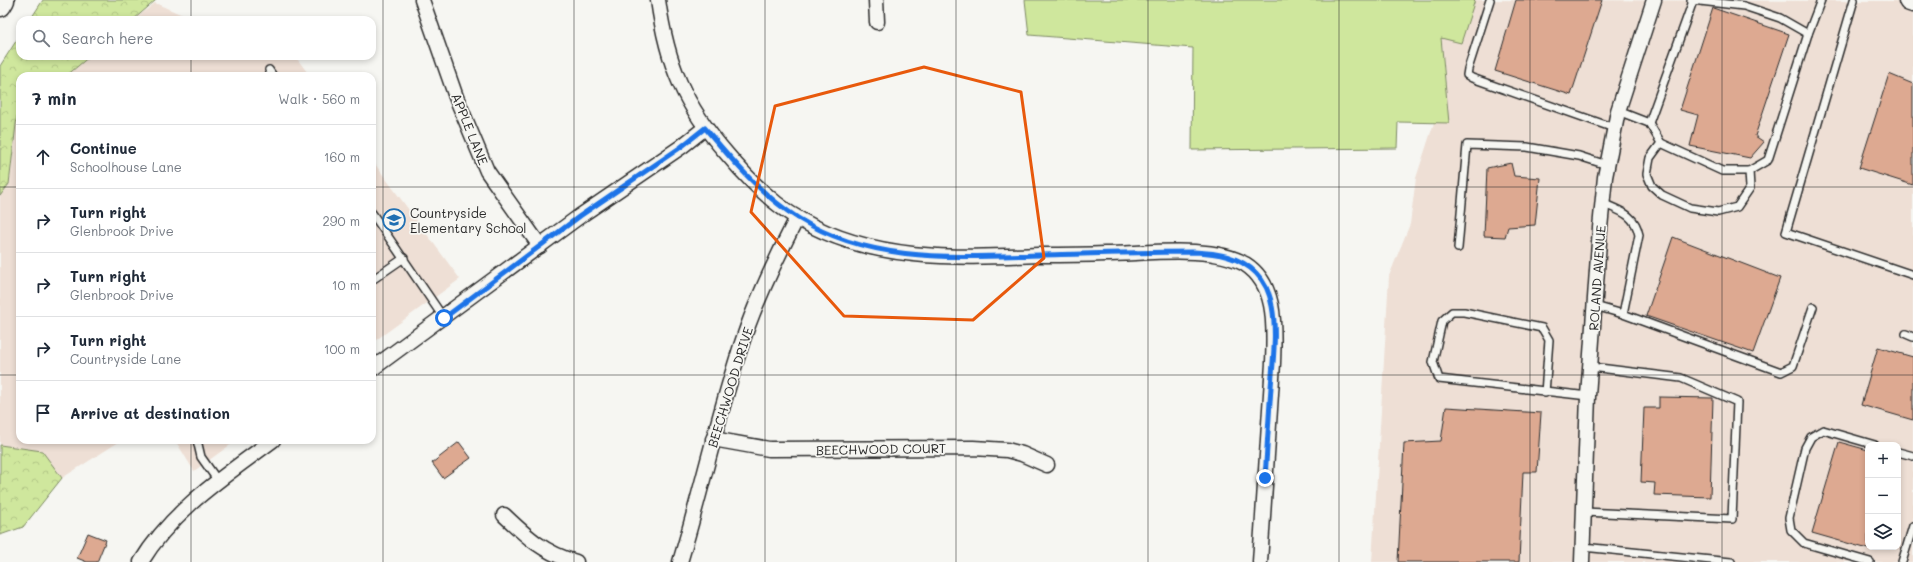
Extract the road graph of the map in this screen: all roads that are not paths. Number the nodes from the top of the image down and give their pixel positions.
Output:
1 (3, 0) edge
2 (422, 0) edge
3 (658, 0) edge
4 (876, 0) edge
5 (1490, 0) edge
6 (1654, 0) edge
7 (1692, 0) edge
8 (1821, 0) edge
9 (1854, 0) edge
10 (1910, 0) edge
11 (1913, 1) edge
12 (0, 5) edge
13 (877, 22) dead end
14 (1808, 34) junction
15 (1618, 111) junction
16 (1649, 123) junction
17 (705, 128) junction
18 (1614, 128) junction
19 (1661, 143) junction
20 (1607, 165) junction
21 (1749, 172) junction
22 (1602, 203) junction
23 (797, 218) junction
24 (376, 219) edge
25 (540, 246) junction
26 (1458, 248) dead end
27 (404, 258) junction
28 (1913, 275) edge
29 (376, 277) edge
30 (1595, 306) junction
31 (1813, 307) dead end
32 (1623, 314) junction
33 (444, 318) junction
34 (376, 366) edge
35 (1591, 367) junction
36 (1545, 393) junction
37 (1588, 396) junction
38 (714, 439) junction
39 (1865, 442) edge
40 (198, 444) edge
41 (269, 444) edge
42 (1901, 453) edge
43 (1913, 456) edge
44 (1047, 465) dead end
45 (218, 481) junction
46 (1584, 512) junction
47 (504, 515) dead end
48 (1913, 526) edge
49 (1583, 547) junction
50 (141, 562) edge
51 (576, 562) edge
52 (680, 562) edge
53 (1260, 562) edge
54 (1582, 562) edge
55 (1731, 562) edge
56 (1870, 562) edge
57 (1902, 562) edge

1 - 12 main road
2 - 25 street, APPLE LANE
3 - 17 street
4 - 13 street
5 - 18 lane
6 - 15 street, ROLAND AVENUE
7 - 14 lane
7 - 16 lane
8 - 14 lane
9 - 28 lane
10 - 11 main road
14 - 21 lane
15 - 16 lane
15 - 18 street, ROLAND AVENUE
16 - 19 lane
17 - 23 street
17 - 25 street
18 - 20 street, ROLAND AVENUE
19 - 21 lane
19 - 21 lane
20 - 22 street, ROLAND AVENUE
20 - 26 lane
22 - 30 street, ROLAND AVENUE
22 - 32 lane
23 - 38 street, BEECHWOOD DRIVE
23 - 53 street
24 - 27 lane
25 - 33 street
27 - 29 lane
27 - 33 lane
30 - 32 lane
30 - 35 street, ROLAND AVENUE
31 - 32 lane
33 - 34 street
35 - 37 street, ROLAND AVENUE
35 - 46 lane
36 - 36 lane
36 - 37 lane
37 - 46 street, ROLAND AVENUE
38 - 44 street, BEECHWOOD COURT
38 - 52 street, BEECHWOOD DRIVE
39 - 56 lane
40 - 45 lane
41 - 45 street
42 - 43 lane
45 - 50 street
46 - 49 street, ROLAND AVENUE
47 - 51 street
48 - 57 lane
49 - 54 street, ROLAND AVENUE
49 - 55 lane

